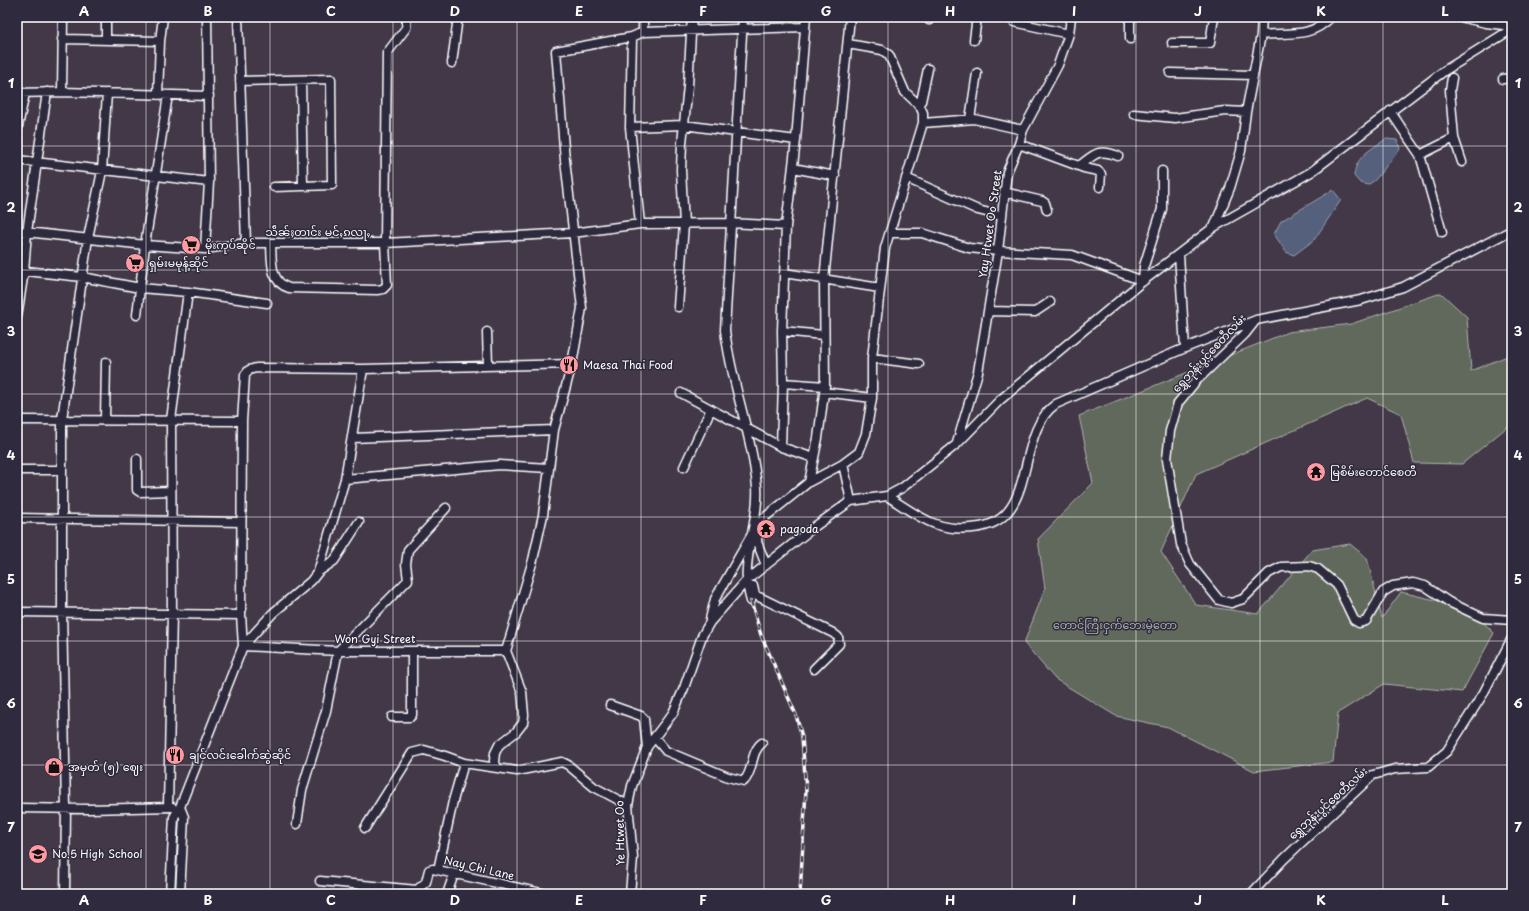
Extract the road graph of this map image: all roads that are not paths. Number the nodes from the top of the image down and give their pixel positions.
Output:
1 (63, 17) edge
2 (106, 17) edge
3 (163, 17) edge
4 (207, 17) edge
5 (238, 17) edge
6 (407, 17) edge
7 (458, 17) edge
8 (643, 17) edge
9 (692, 17) edge
10 (743, 17) edge
11 (806, 17) edge
12 (850, 17) edge
13 (977, 17) edge
14 (1071, 17) edge
15 (1130, 17) edge
16 (1214, 17) edge
17 (1262, 17) edge
18 (1331, 17) edge
19 (1460, 17) edge
20 (1486, 20) edge
21 (1014, 22) dead end
22 (805, 27) junction
23 (1512, 28) edge
24 (742, 29) junction
25 (692, 30) junction
26 (643, 32) junction
27 (1068, 34) junction
28 (1261, 35) junction
29 (632, 37) junction
30 (62, 39) junction
31 (106, 40) junction
32 (974, 40) dead end
33 (1130, 40) dead end
34 (160, 41) junction
35 (1172, 43) dead end
36 (848, 44) junction
37 (452, 63) dead end
38 (928, 69) dead end
39 (1170, 72) dead end
40 (977, 73) dead end
41 (1253, 75) junction
42 (1452, 78) dead end
43 (1512, 78) edge
44 (1502, 79) dead end
45 (301, 80) junction
46 (240, 81) junction
47 (47, 92) junction
48 (62, 92) junction
49 (21, 93) edge
50 (107, 93) junction
51 (158, 94) junction
52 (168, 95) junction
53 (209, 96) junction
54 (920, 106) junction
55 (1390, 111) junction
56 (1246, 112) junction
57 (1134, 114) dead end
58 (970, 119) junction
59 (923, 123) junction
60 (684, 126) junction
61 (630, 127) junction
62 (1023, 130) junction
63 (17, 131) edge
64 (737, 132) junction
65 (1454, 138) junction
66 (796, 140) junction
67 (1019, 144) junction
68 (1420, 155) junction
69 (1118, 156) dead end
70 (17, 160) edge
71 (37, 162) junction
72 (1462, 162) dead end
73 (1079, 166) junction
74 (793, 168) junction
75 (102, 171) junction
76 (1162, 171) dead end
77 (156, 176) junction
78 (835, 176) junction
79 (906, 178) junction
80 (209, 182) junction
81 (303, 186) junction
82 (274, 187) dead end
83 (1100, 187) dead end
84 (1004, 192) junction
85 (1047, 210) dead end
86 (1001, 216) junction
87 (732, 223) junction
88 (640, 224) junction
89 (684, 224) junction
90 (786, 226) junction
91 (1214, 226) junction
92 (1512, 230) edge
93 (17, 232) edge
94 (27, 232) junction
95 (891, 232) junction
96 (1442, 232) dead end
97 (573, 233) junction
98 (88, 238) junction
99 (271, 242) junction
100 (246, 243) junction
101 (385, 243) junction
102 (145, 245) junction
103 (205, 249) junction
104 (998, 251) junction
105 (1179, 255) junction
106 (20, 271) edge
107 (784, 273) junction
108 (82, 277) junction
109 (824, 280) junction
110 (1144, 281) junction
111 (140, 288) junction
112 (880, 288) junction
113 (188, 292) junction
114 (1050, 302) dead end
115 (267, 304) dead end
116 (678, 307) dead end
117 (988, 311) junction
118 (137, 315) dead end
119 (17, 318) edge
120 (1256, 320) junction
121 (782, 331) junction
122 (487, 332) dead end
123 (823, 335) junction
124 (1185, 348) junction
125 (872, 358) junction
126 (106, 362) dead end
127 (572, 364) junction
128 (919, 364) dead end
129 (488, 366) junction
130 (363, 369) junction
131 (783, 383) junction
132 (824, 389) junction
133 (681, 393) dead end
134 (872, 398) junction
135 (711, 409) junction
136 (62, 419) junction
137 (17, 420) edge
138 (105, 420) junction
139 (171, 420) junction
140 (242, 421) junction
141 (746, 427) junction
142 (554, 430) junction
143 (353, 438) junction
144 (957, 444) junction
145 (781, 447) junction
146 (814, 458) junction
147 (137, 459) dead end
148 (843, 464) junction
149 (684, 467) dead end
150 (548, 468) junction
151 (17, 470) edge
152 (62, 470) junction
153 (345, 479) junction
154 (809, 482) junction
155 (170, 491) junction
156 (888, 496) junction
157 (851, 501) junction
158 (446, 508) dead end
159 (17, 518) edge
160 (62, 518) junction
161 (170, 521) junction
162 (241, 522) junction
163 (359, 522) dead end
164 (755, 531) junction
165 (766, 565) junction
166 (318, 572) junction
167 (750, 577) junction
168 (751, 602) dead end
169 (17, 612) edge
170 (62, 612) junction
171 (172, 614) junction
172 (241, 615) junction
173 (1512, 620) edge
174 (710, 622) junction
175 (1512, 638) edge
176 (243, 646) junction
177 (338, 650) junction
178 (412, 651) junction
179 (506, 651) junction
180 (814, 669) dead end
181 (610, 706) dead end
182 (392, 717) dead end
183 (655, 738) junction
184 (762, 743) dead end
185 (647, 747) junction
186 (464, 763) junction
187 (497, 767) junction
188 (628, 806) junction
189 (168, 807) junction
190 (180, 807) junction
191 (17, 808) edge
192 (66, 808) junction
193 (297, 824) dead end
194 (365, 828) dead end
195 (434, 869) junction
196 (454, 874) junction
197 (320, 881) dead end
198 (65, 894) edge
199 (170, 894) edge
200 (180, 894) edge
201 (447, 894) edge
202 (546, 894) edge
203 (630, 894) edge
204 (1251, 894) edge

1 - 30 street
2 - 31 street
3 - 34 street
4 - 53 street
5 - 46 street
6 - 101 street
7 - 37 street
8 - 26 street
9 - 25 street
10 - 24 street
11 - 22 street
12 - 36 street
13 - 32 street
14 - 27 street, Yay Htwet Oo Street
15 - 33 street
16 - 35 street
17 - 28 street
18 - 28 street
19 - 20 street
20 - 23 street
21 - 27 street
22 - 24 street
22 - 66 street
23 - 55 street
24 - 25 street
24 - 64 street
25 - 26 street
25 - 60 street
26 - 29 street
27 - 62 street, Yay Htwet Oo Street
28 - 41 street
29 - 61 street
29 - 97 street
30 - 31 street
30 - 48 street
31 - 34 street
34 - 51 street
36 - 54 street
36 - 78 street
38 - 54 street
39 - 41 street
40 - 58 street
41 - 56 street
42 - 65 street
43 - 44 street
45 - 46 street
45 - 81 street
45 - 81 street
46 - 100 street
47 - 48 street
47 - 49 street
47 - 71 street
48 - 50 street
49 - 63 street
50 - 51 street
50 - 75 street
51 - 52 street
52 - 53 street
52 - 77 street
53 - 80 street
54 - 59 street
55 - 68 street
55 - 91 street
56 - 57 street
56 - 91 street
58 - 59 street
58 - 62 street
59 - 79 street
60 - 61 street
60 - 64 street
60 - 89 street
61 - 88 street
62 - 67 street, Yay Htwet Oo Street
64 - 66 street
64 - 87 street
65 - 68 street
65 - 72 street
66 - 74 street
67 - 73 street
67 - 84 street, Yay Htwet Oo Street
68 - 96 street
69 - 73 street
70 - 71 street
71 - 75 street
71 - 94 street
73 - 83 street
74 - 78 street
74 - 90 street
75 - 77 street
75 - 98 street
76 - 110 street
77 - 80 street
77 - 102 street
78 - 109 street
79 - 86 street
79 - 95 street
80 - 103 street
81 - 82 street
84 - 85 street
84 - 86 street, Yay Htwet Oo Street
86 - 104 street, Yay Htwet Oo Street
87 - 89 street, သဵၼ်ႈတၢင်း မင်ႇၵလႃႇ
87 - 90 street, သဵၼ်ႈတၢင်း မင်ႇၵလႃႇ
87 - 141 street
88 - 89 street, သဵၼ်ႈတၢင်း မင်ႇၵလႃႇ
88 - 97 street, သဵၼ်ႈတၢင်း မင်ႇၵလႃႇ
89 - 116 street
90 - 107 street
91 - 105 street
92 - 120 street
93 - 94 street, သဵၼ်ႈတၢင်း မင်ႇၵလႃႇ
94 - 98 street, သဵၼ်ႈတၢင်း မင်ႇၵလႃႇ
94 - 106 street
95 - 104 street
95 - 112 street
97 - 101 street, သဵၼ်ႈတၢင်း မင်ႇၵလႃႇ
97 - 127 street
98 - 102 street, သဵၼ်ႈတၢင်း မင်ႇၵလႃႇ
98 - 108 street
99 - 100 street, သဵၼ်ႈတၢင်း မင်ႇၵလႃႇ
99 - 101 street, သဵၼ်ႈတၢင်း မင်ႇၵလႃႇ
99 - 101 street
100 - 103 street, သဵၼ်ႈတၢင်း မင်ႇၵလႃႇ
102 - 103 street, သဵၼ်ႈတၢင်း မင်ႇၵလႃႇ
102 - 111 street
104 - 110 street
104 - 117 street, Yay Htwet Oo Street
105 - 110 street
105 - 124 street
106 - 108 street
106 - 119 street
107 - 109 street
107 - 121 street
108 - 111 street
108 - 136 street
109 - 112 street
109 - 123 street
110 - 144 street
111 - 113 street
111 - 118 street
112 - 125 street
113 - 115 street
113 - 139 street
114 - 117 street
117 - 144 street, Yay Htwet Oo Street
120 - 124 street
120 - 173 street, ရွှေဘုန်းပွင့်စေတီလမ်း
121 - 123 street
121 - 131 street
122 - 129 street
123 - 132 street
124 - 156 street
125 - 128 street
125 - 134 street
126 - 138 street
127 - 129 street
127 - 142 street
129 - 130 street
130 - 140 street
130 - 143 street
131 - 132 street
131 - 145 street
132 - 134 street
132 - 146 street
133 - 135 street
134 - 148 street
135 - 141 street
135 - 149 street
136 - 137 street
136 - 138 street
136 - 152 street
138 - 139 street
139 - 140 street
139 - 155 street
140 - 162 street
141 - 145 street
141 - 164 street
142 - 143 street
142 - 150 street
143 - 153 street
144 - 156 street
145 - 146 street
146 - 154 street
147 - 155 street
148 - 154 street
148 - 157 street
150 - 153 street
150 - 179 street
151 - 152 street
152 - 160 street
153 - 166 street
154 - 164 street
155 - 161 street
156 - 157 street
157 - 165 street
158 - 177 street
159 - 160 street
160 - 161 street
160 - 170 street
161 - 162 street
161 - 171 street
162 - 172 street
163 - 166 street
164 - 165 street
164 - 167 street
164 - 174 street
165 - 167 street
166 - 176 street
167 - 168 street
167 - 174 street
167 - 180 street
169 - 170 street
170 - 171 street
170 - 192 street
171 - 172 street
171 - 189 street
172 - 176 street
174 - 183 street, Ye Htwet Oo
175 - 204 street, ရွှေဘုန်းပွင့်စေတီလမ်း
176 - 177 street, Won Gyi Street
176 - 190 street
177 - 178 street, Won Gyi Street
177 - 193 street
178 - 179 street, Won Gyi Street
178 - 182 street
179 - 187 street
181 - 185 street
183 - 184 street
183 - 185 street, Ye Htwet Oo
185 - 188 street, Ye Htwet Oo
186 - 187 street
186 - 194 street
186 - 195 street
187 - 188 street
188 - 203 street, Ye Htwet Oo
189 - 190 street
189 - 192 street
190 - 199 street
190 - 200 street
191 - 192 street
192 - 198 street
195 - 196 street, Nay Chi Lane
195 - 197 street
196 - 201 street
196 - 202 street, Nay Chi Lane

